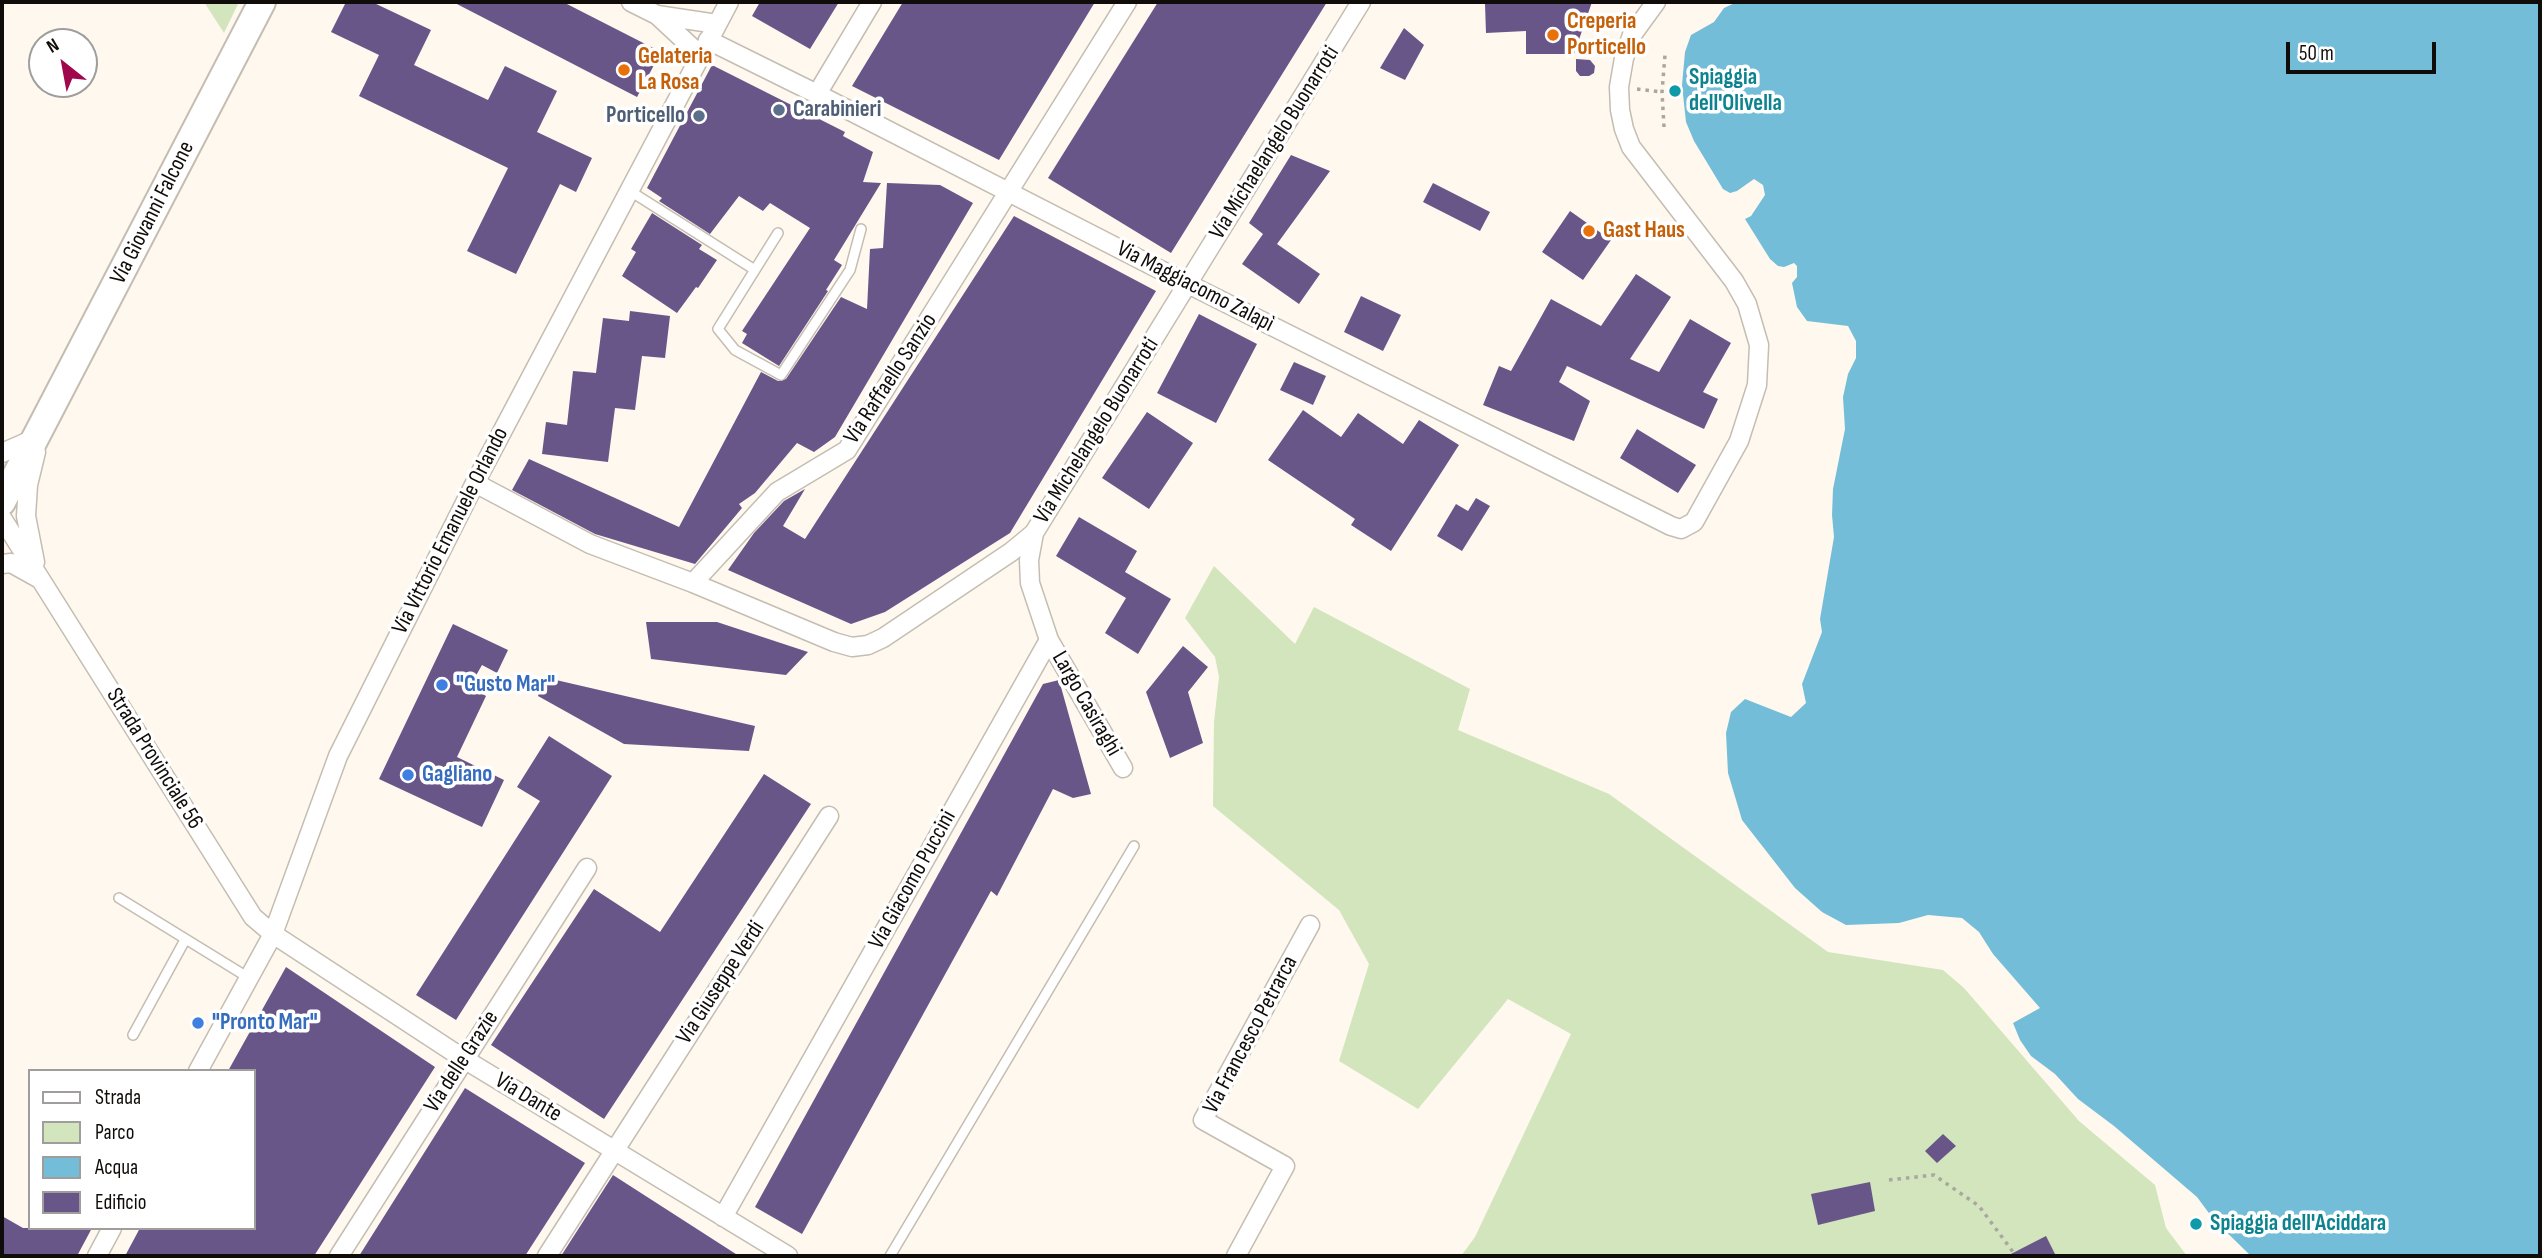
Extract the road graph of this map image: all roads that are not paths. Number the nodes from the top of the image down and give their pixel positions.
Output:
1 (262, 2) edge
2 (631, 2) edge
3 (729, 2) edge
4 (872, 2) edge
5 (1127, 2) edge
6 (1361, 2) edge
7 (1656, 2) edge
8 (657, 15) junction
9 (717, 24) junction
10 (704, 48) junction
11 (817, 94) junction
12 (630, 191) junction
13 (1009, 192) junction
14 (861, 229) dead end
15 (778, 233) dead end
16 (755, 270) junction
17 (1188, 284) junction
18 (40, 431) junction
19 (2, 453) edge
20 (475, 483) junction
21 (2, 502) edge
22 (2, 518) edge
23 (1034, 533) junction
24 (2, 564) edge
25 (39, 576) junction
26 (693, 583) junction
27 (1049, 640) junction
28 (1123, 768) dead end
29 (829, 816) dead end
30 (1134, 846) dead end
31 (587, 868) dead end
32 (119, 898) dead end
33 (1310, 925) dead end
34 (273, 934) junction
35 (185, 940) junction
36 (249, 978) junction
37 (133, 1035) dead end
38 (464, 1059) junction
39 (199, 1069) edge
40 (614, 1150) junction
41 (723, 1217) junction
42 (111, 1230) edge
43 (97, 1256) edge
44 (339, 1256) edge
45 (547, 1256) edge
46 (788, 1256) edge
47 (890, 1256) edge
48 (1236, 1256) edge

1 - 18 street, Via Giovanni Falcone
2 - 8 street
3 - 9 street, Via Vittorio Emanuele Orlando
4 - 11 street
5 - 13 street, Via Raffaello Sanzio
6 - 17 street, Via Michaelangelo Buonarroti
7 - 17 street, Via Maggiacomo Zalapì
8 - 9 street
8 - 10 street, Via Maggiacomo Zalapì
9 - 10 street, Via Vittorio Emanuele Orlando
10 - 11 street, Via Maggiacomo Zalapì
10 - 12 street, Via Vittorio Emanuele Orlando
11 - 13 street, Via Maggiacomo Zalapì
12 - 16 lane
12 - 20 street, Via Vittorio Emanuele Orlando
13 - 17 street, Via Maggiacomo Zalapì
13 - 26 street, Via Raffaello Sanzio
14 - 16 lane
15 - 16 lane
17 - 23 street, Via Michelangelo Buonarroti
18 - 19 street
18 - 21 street, Via Giovanni Falcone
18 - 25 street, Via Giovanni Falcone
20 - 26 street
20 - 34 street, Via Vittorio Emanuele Orlando
22 - 25 street, Strada Provinciale 56
23 - 26 street, Via Michelangelo Buonarroti
23 - 27 street
24 - 25 street
25 - 34 street, Strada Provinciale 56
27 - 28 street, Largo Casiraghi
27 - 41 street, Via Giacomo Puccini
29 - 40 street, Via Giuseppe Verdi
30 - 47 lane
31 - 38 street, Via delle Grazie
32 - 35 lane
33 - 48 street, Via Francesco Petrarca
34 - 36 street, Via Vittorio Emanuele Orlando
34 - 38 street, Via Dante
35 - 36 lane
35 - 37 lane
36 - 39 street, Via Vittorio Emanuele Orlando
38 - 40 street, Via Dante
38 - 44 street, Via delle Grazie
40 - 41 street, Via Dante
40 - 45 street, Via Giuseppe Verdi
41 - 46 street, Via Dante
42 - 43 street

